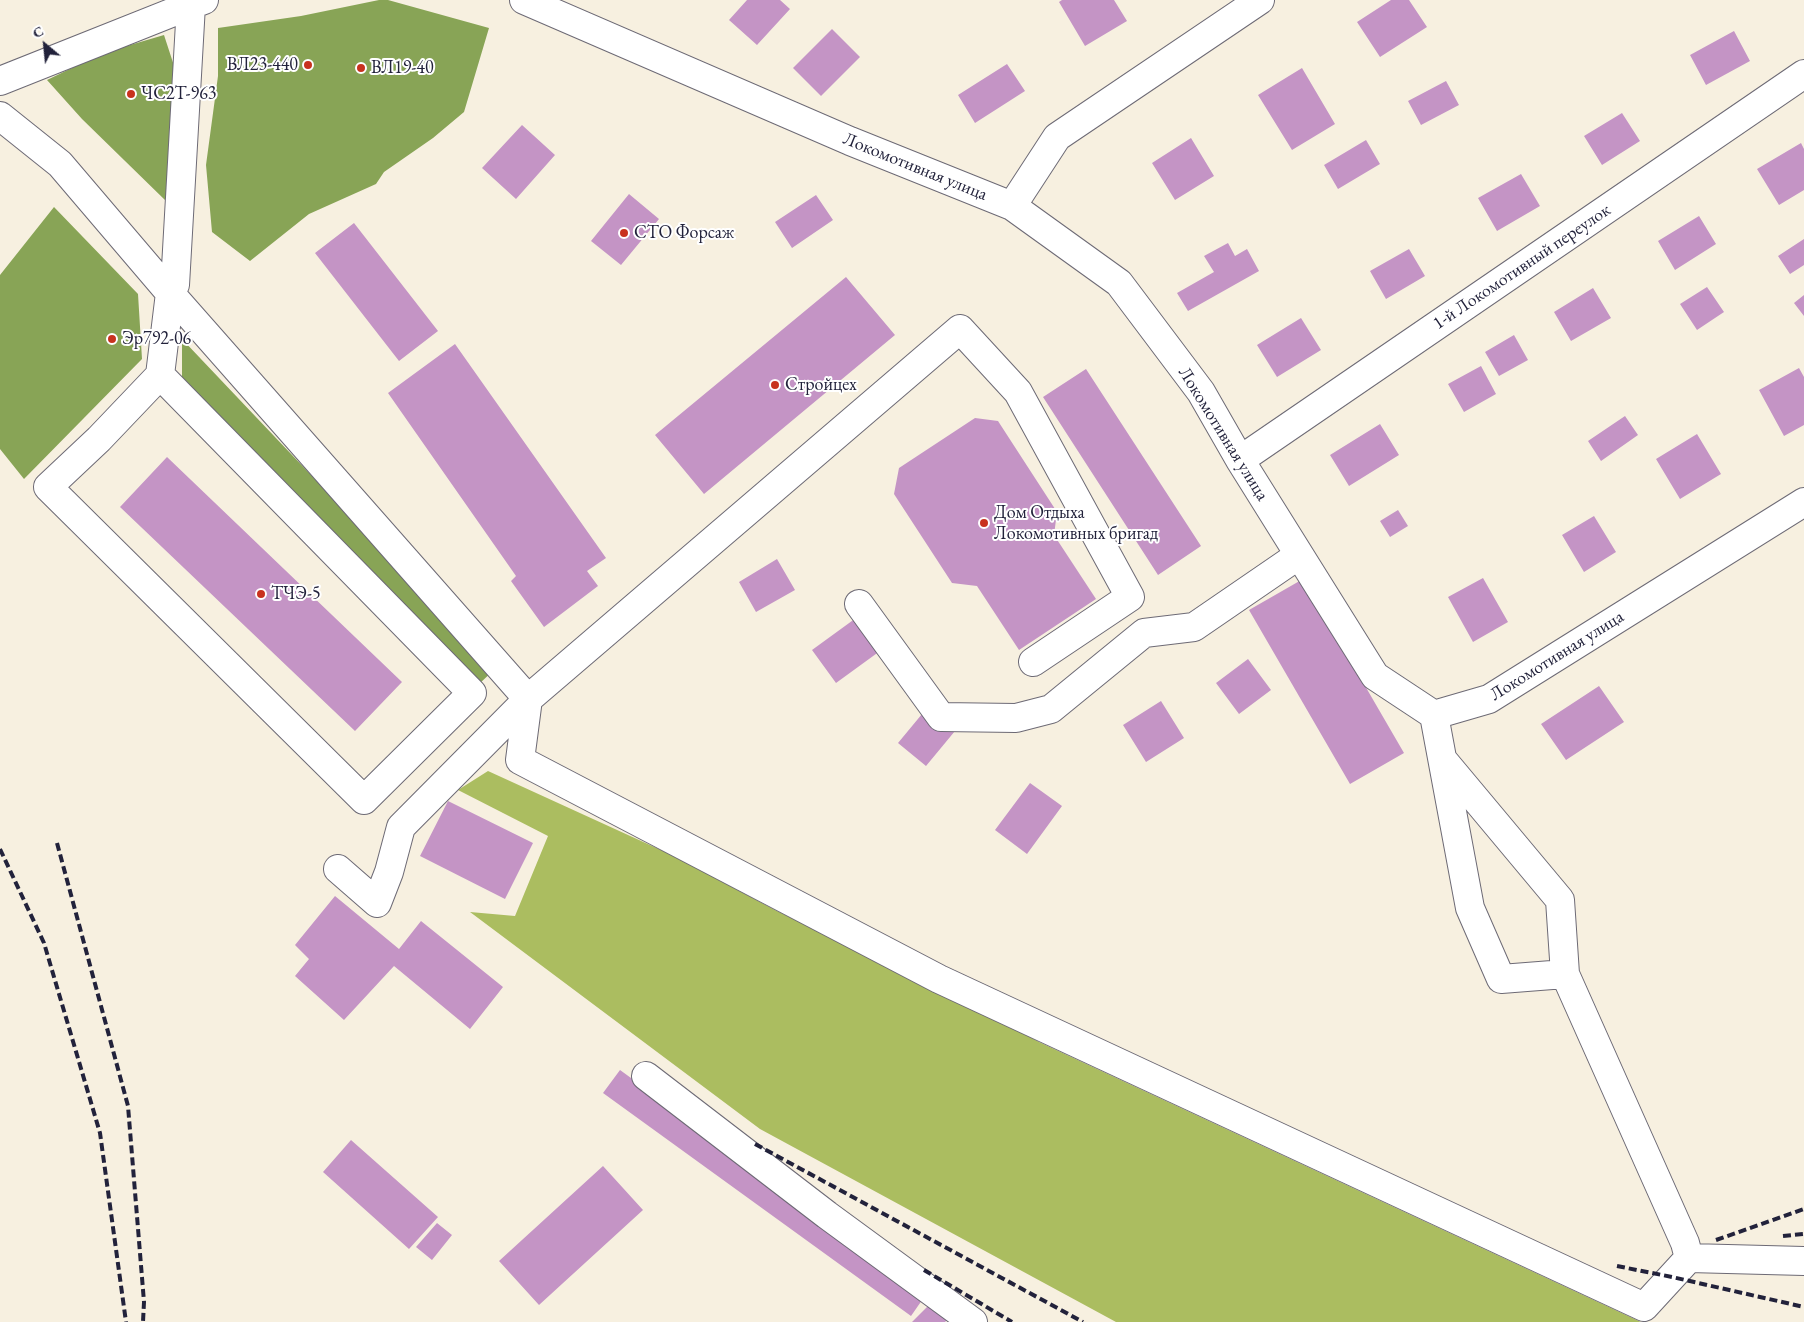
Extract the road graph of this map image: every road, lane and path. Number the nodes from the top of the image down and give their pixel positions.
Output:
1 (524, 0) edge
2 (1260, 0) edge
3 (197, 2) edge
4 (1804, 74) edge
5 (0, 81) edge
6 (0, 116) edge
7 (1012, 206) junction
8 (170, 292) junction
9 (160, 375) junction
10 (1240, 460) junction
11 (1804, 502) edge
12 (1299, 555) junction
13 (859, 604) dead end
14 (1033, 662) dead end
15 (528, 699) junction
16 (1434, 716) junction
17 (1443, 760) junction
18 (338, 868) dead end
19 (1565, 974) junction
20 (646, 1076) dead end
21 (1689, 1258) junction
22 (1804, 1261) edge
23 (1643, 1315) edge
24 (973, 1322) edge

1 - 7 street, Локомотивная улица
2 - 7 street
3 - 5 street
3 - 8 street
4 - 10 street, 1-й Локомотивный переулок
6 - 8 street
7 - 10 street, Локомотивная улица
8 - 9 street
8 - 15 street
9 - 9 street
10 - 12 street, Локомотивная улица
11 - 16 street, Локомотивная улица
12 - 13 street
12 - 16 street, Локомотивная улица
14 - 15 street
15 - 18 street
15 - 23 street
16 - 17 street
17 - 19 street
17 - 19 street
19 - 21 street
20 - 24 street
21 - 22 street
21 - 23 street

